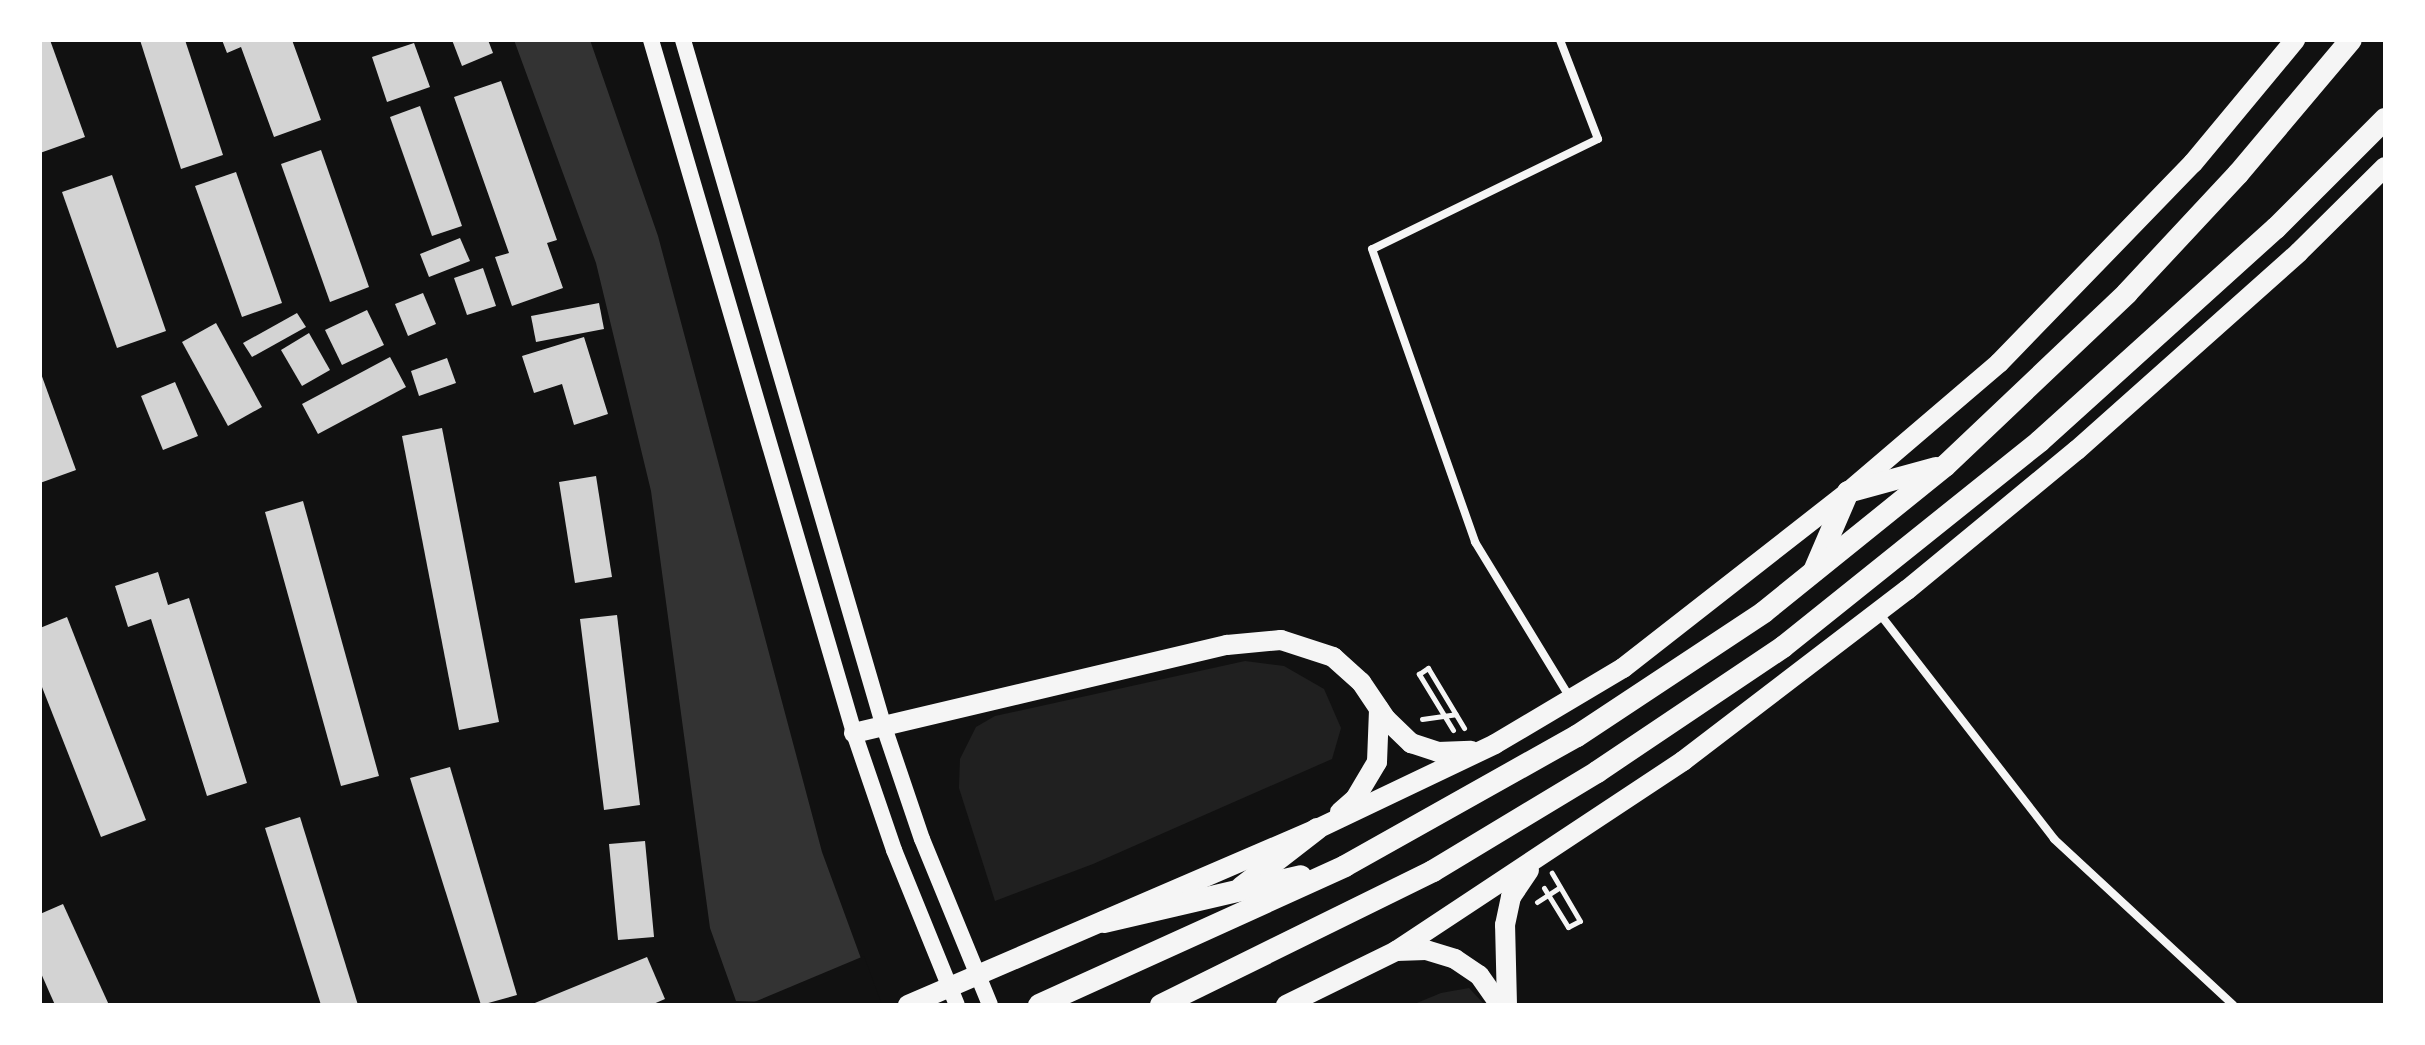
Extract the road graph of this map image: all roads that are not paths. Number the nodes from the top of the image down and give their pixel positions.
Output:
1 (651, 40) edge
2 (683, 40) edge
3 (1560, 40) edge
4 (2295, 40) edge
5 (2351, 40) edge
6 (2385, 119) edge
7 (2385, 167) edge
8 (1945, 466) junction
9 (1848, 492) junction
10 (1813, 575) junction
11 (1878, 612) junction
12 (1571, 699) junction
13 (1379, 709) junction
14 (883, 724) junction
15 (854, 733) junction
16 (1495, 744) junction
17 (1317, 829) junction
18 (1540, 859) junction
19 (1345, 866) junction
20 (1236, 891) junction
21 (1104, 922) junction
22 (1159, 950) junction
23 (1396, 951) junction
24 (1042, 1003) edge
25 (908, 1005) edge
26 (957, 1005) edge
27 (990, 1005) edge
28 (1161, 1005) edge
29 (1286, 1005) edge
30 (1500, 1005) edge
31 (1507, 1005) edge
32 (2233, 1005) edge

1 - 15 main road
2 - 14 main road
3 - 12 street
4 - 9 main road
5 - 8 highway
6 - 28 highway
7 - 11 main road
8 - 9 highway
8 - 10 highway
9 - 10 highway
9 - 12 main road
10 - 19 highway
11 - 18 main road
11 - 32 street
12 - 16 main road
13 - 14 main road
13 - 16 main road
13 - 17 main road
14 - 15 main road
14 - 27 main road
15 - 26 main road
16 - 17 main road
17 - 20 highway
17 - 21 main road
18 - 23 main road
18 - 31 main road
19 - 20 highway
19 - 22 highway
20 - 21 highway
20 - 22 highway
21 - 25 main road
22 - 24 highway
23 - 29 main road
23 - 30 main road

